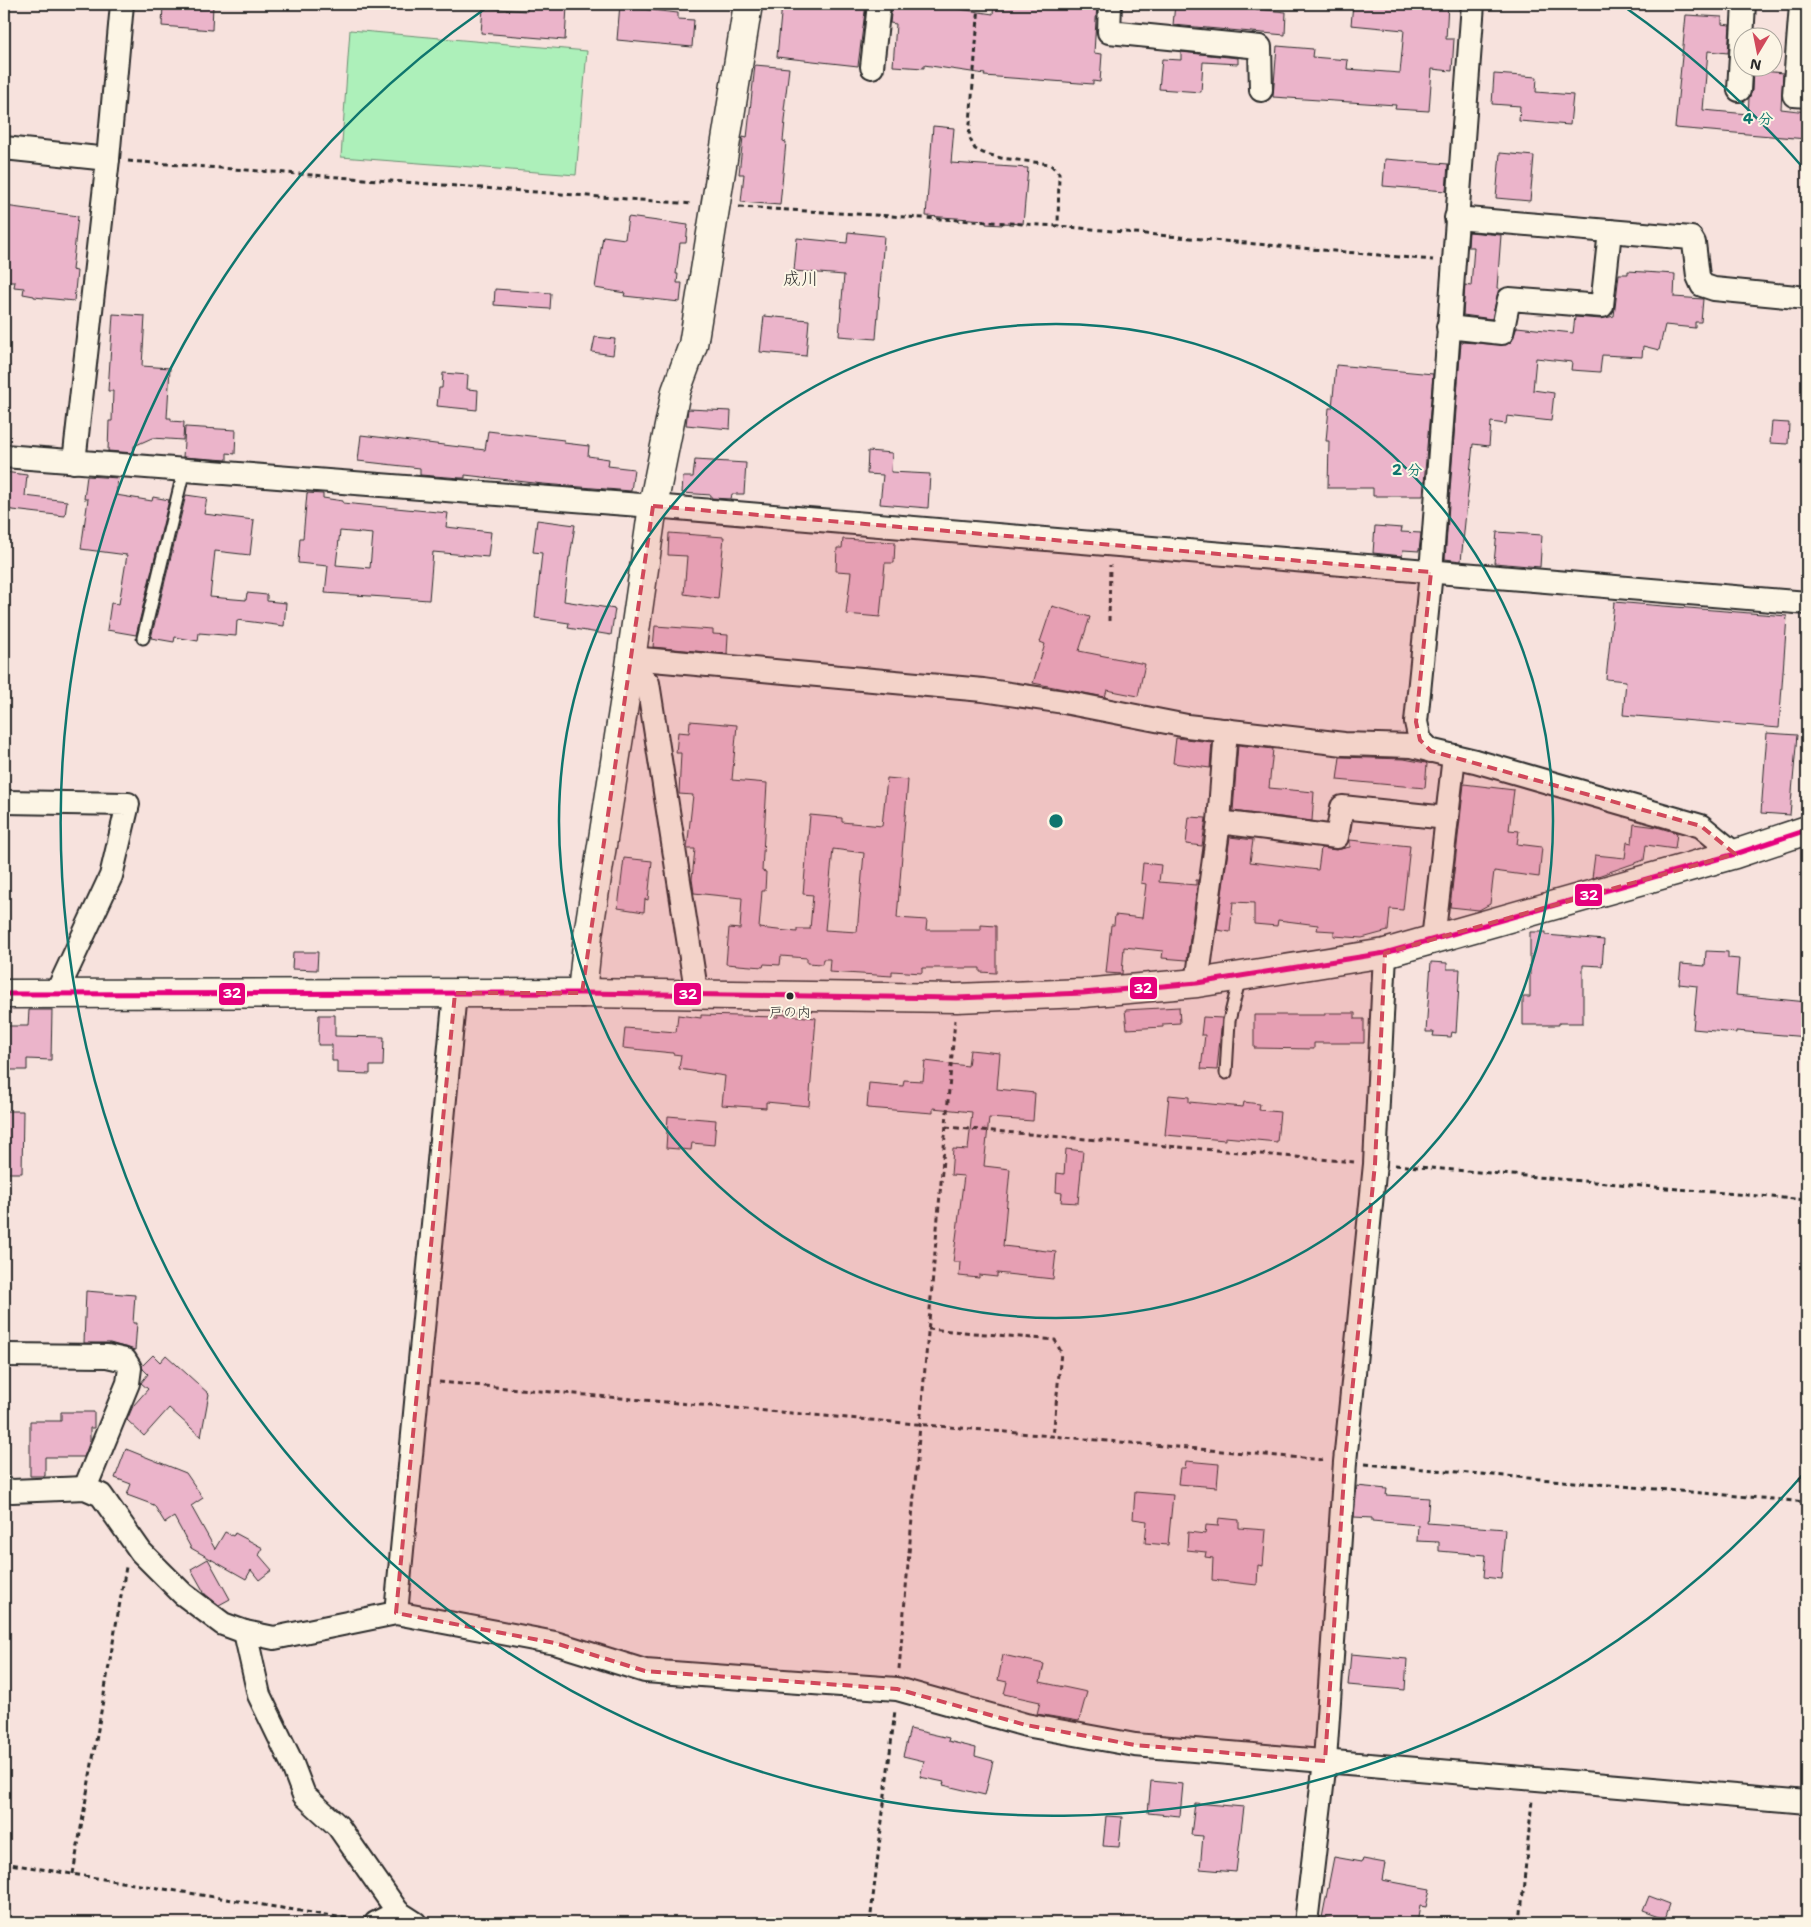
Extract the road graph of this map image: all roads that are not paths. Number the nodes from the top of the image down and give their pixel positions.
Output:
1 (122, 4) edge
2 (748, 4) edge
3 (879, 4) edge
4 (1110, 4) edge
5 (1473, 4) edge
6 (1744, 4) edge
7 (1798, 4) edge
8 (872, 67) dead end
9 (1261, 90) dead end
10 (1739, 90) dead end
11 (1807, 96) edge
12 (4, 148) edge
13 (108, 159) junction
14 (1456, 218) junction
15 (1610, 231) junction
16 (1807, 298) edge
17 (1448, 328) junction
18 (4, 456) edge
19 (74, 462) junction
20 (184, 470) junction
21 (652, 506) junction
22 (1431, 572) junction
23 (1807, 603) edge
24 (143, 638) dead end
25 (631, 662) junction
26 (1226, 730) junction
27 (1432, 751) junction
28 (1454, 756) junction
29 (4, 802) edge
30 (1447, 818) junction
31 (1219, 822) junction
32 (1807, 830) edge
33 (1735, 854) junction
34 (1433, 940) junction
35 (1385, 953) junction
36 (1240, 977) junction
37 (1197, 983) junction
38 (455, 993) junction
39 (582, 993) junction
40 (4, 994) edge
41 (56, 994) junction
42 (697, 996) junction
43 (1226, 1074) dead end
44 (4, 1355) edge
45 (85, 1488) junction
46 (4, 1489) edge
47 (396, 1613) junction
48 (245, 1632) junction
49 (1325, 1761) junction
50 (1807, 1802) edge
51 (406, 1918) edge
52 (369, 1922) edge
53 (1306, 1923) edge

1 - 13 street
2 - 21 street
3 - 8 street
4 - 9 street
5 - 14 street
6 - 10 street
7 - 11 street
12 - 13 street
13 - 19 street
14 - 15 street
14 - 17 street
15 - 16 street
15 - 17 street
17 - 22 street
18 - 19 street
19 - 20 street
20 - 21 street
20 - 24 lane
21 - 22 street
21 - 25 street
22 - 23 street
22 - 27 street
25 - 26 street
25 - 39 street
25 - 42 street
26 - 27 street
26 - 31 street
27 - 28 street
28 - 30 street
28 - 33 street
29 - 41 street
30 - 31 street
30 - 34 street
31 - 37 street
32 - 33 street
33 - 34 street
34 - 35 street
35 - 36 street
35 - 49 street
36 - 37 street
36 - 43 lane
37 - 42 street
38 - 39 street
38 - 41 street
38 - 47 street
39 - 42 street
40 - 41 street
44 - 45 street
45 - 46 street
45 - 48 street
47 - 48 street
47 - 49 street
48 - 51 street
49 - 50 street
49 - 53 street
51 - 52 street

